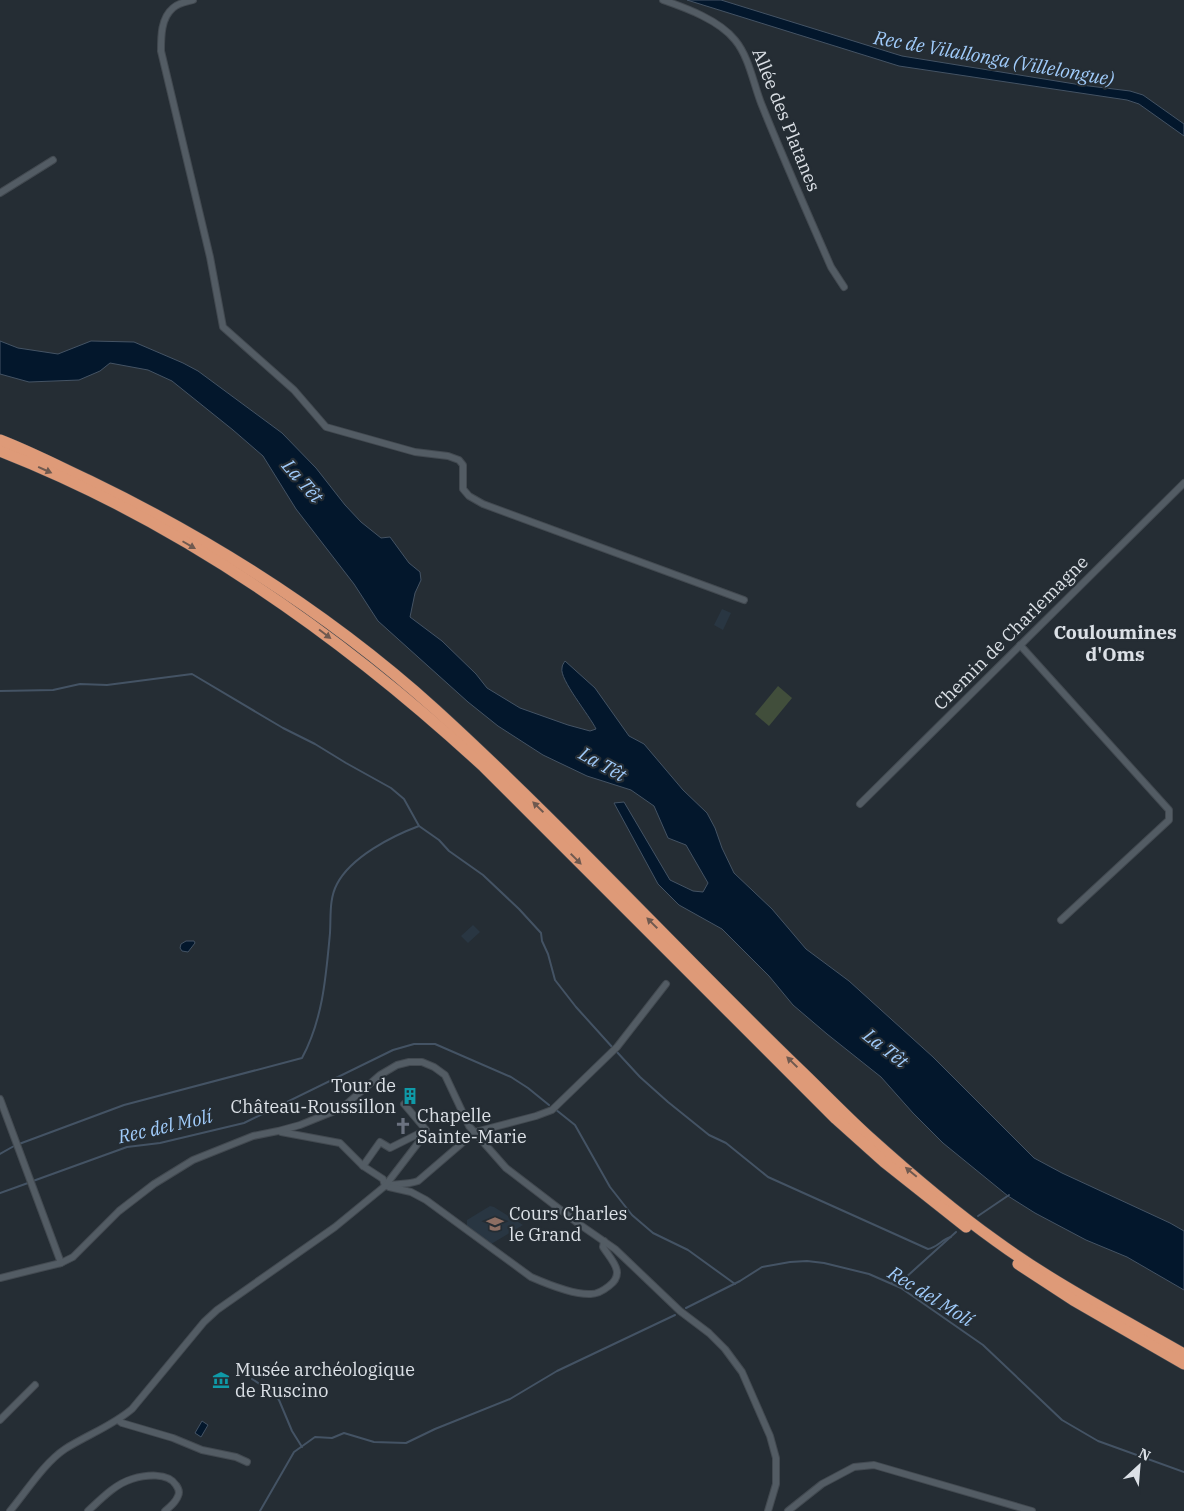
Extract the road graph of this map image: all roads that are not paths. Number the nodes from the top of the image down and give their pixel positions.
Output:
1 (192, 0) edge
2 (663, 0) edge
3 (52, 160) dead end
4 (0, 193) edge
5 (844, 287) dead end
6 (0, 440) edge
7 (0, 451) edge
8 (1184, 483) edge
9 (744, 600) dead end
10 (1020, 645) junction
11 (860, 804) dead end
12 (1061, 920) dead end
13 (666, 984) dead end
14 (0, 1099) edge
15 (404, 1104) dead end
16 (426, 1130) junction
17 (278, 1131) junction
18 (475, 1132) junction
19 (363, 1166) junction
20 (385, 1186) junction
21 (604, 1241) junction
22 (61, 1263) junction
23 (0, 1278) edge
24 (1184, 1354) edge
25 (1184, 1364) edge
26 (35, 1385) dead end
27 (0, 1420) edge
28 (118, 1420) junction
29 (247, 1462) dead end
30 (10, 1511) edge
31 (88, 1511) edge
32 (165, 1511) edge
33 (768, 1511) edge
34 (788, 1511) edge
35 (1032, 1511) edge

1 - 9 street
2 - 5 street, Allée des Platanes
3 - 4 street
24 -> 6 highway
7 -> 25 highway
8 - 10 street, Chemin de Charlemagne
10 - 11 street, Chemin de Charlemagne
10 - 12 street
13 - 18 street
14 - 22 street
15 - 16 street
16 - 19 street
16 - 20 street
17 - 18 street
17 - 19 street
17 - 22 street
18 - 20 street
18 - 21 street
19 - 20 street
20 - 21 street
20 - 28 street
21 - 33 street
22 - 23 street
26 - 27 street
28 - 29 street
28 - 30 street
31 - 32 street
34 - 35 street

